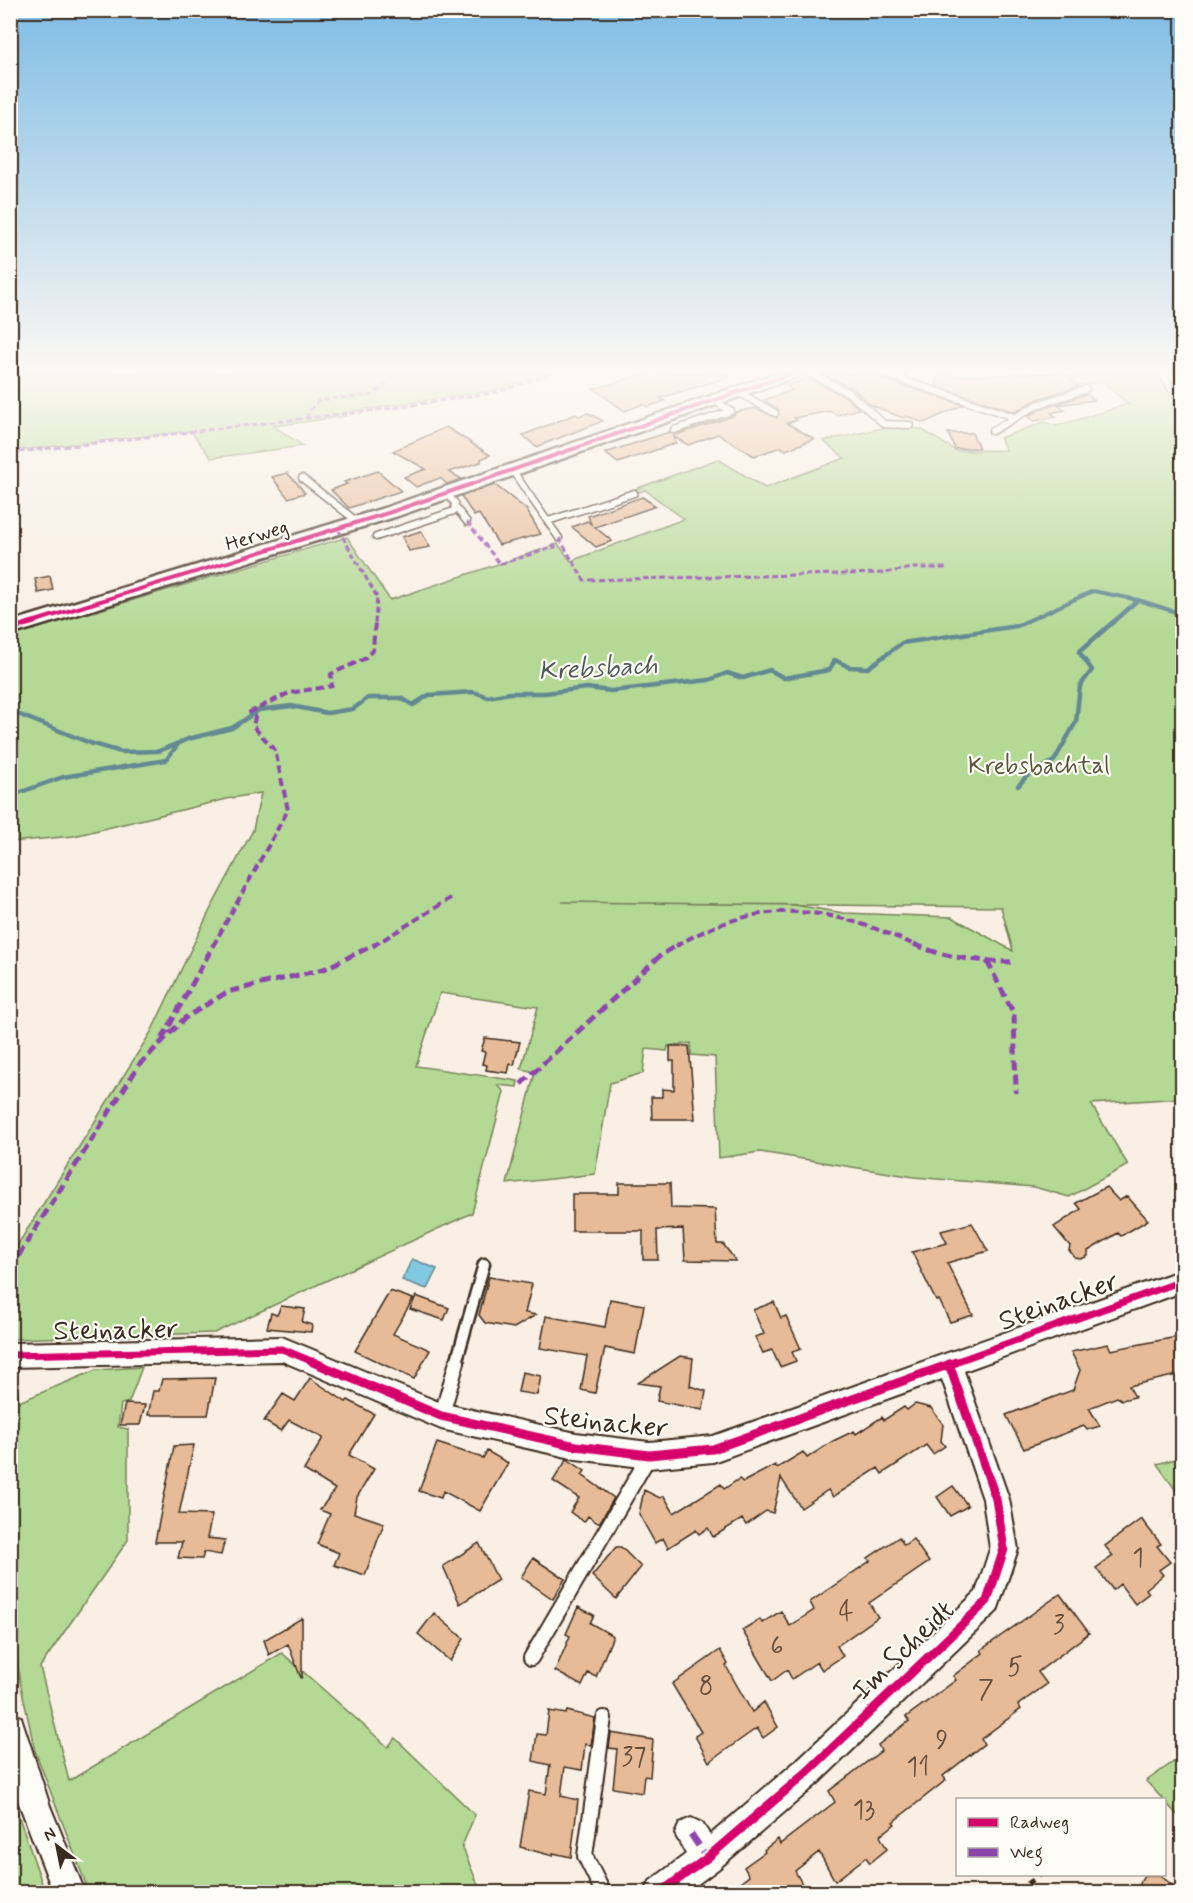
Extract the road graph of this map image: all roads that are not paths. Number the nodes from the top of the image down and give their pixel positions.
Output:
1 (536, 462) edge
2 (512, 470) junction
3 (302, 478) dead end
4 (634, 493) dead end
5 (451, 501) junction
6 (548, 521) junction
7 (466, 522) dead end
8 (359, 523) junction
9 (376, 537) dead end
10 (559, 538) dead end
11 (10, 628) edge
12 (484, 1264) dead end
13 (1182, 1281) edge
14 (10, 1355) edge
15 (949, 1364) junction
16 (441, 1416) junction
17 (649, 1455) junction
18 (531, 1658) dead end
19 (604, 1718) dead end
20 (10, 1728) edge
21 (69, 1893) edge
22 (603, 1893) edge
23 (661, 1893) edge

1 - 2 street, Herweg
2 - 5 street, Herweg
2 - 6 lane
3 - 8 lane
4 - 6 lane
5 - 7 lane
5 - 8 street, Herweg
5 - 9 lane
6 - 10 lane
8 - 11 street, Herweg
12 - 16 lane
13 - 15 street, Steinacker
14 - 16 street, Steinacker
15 - 17 street, Steinacker
15 - 23 street, Im Scheidt
16 - 17 street, Steinacker
17 - 18 lane
19 - 22 lane
20 - 21 street

